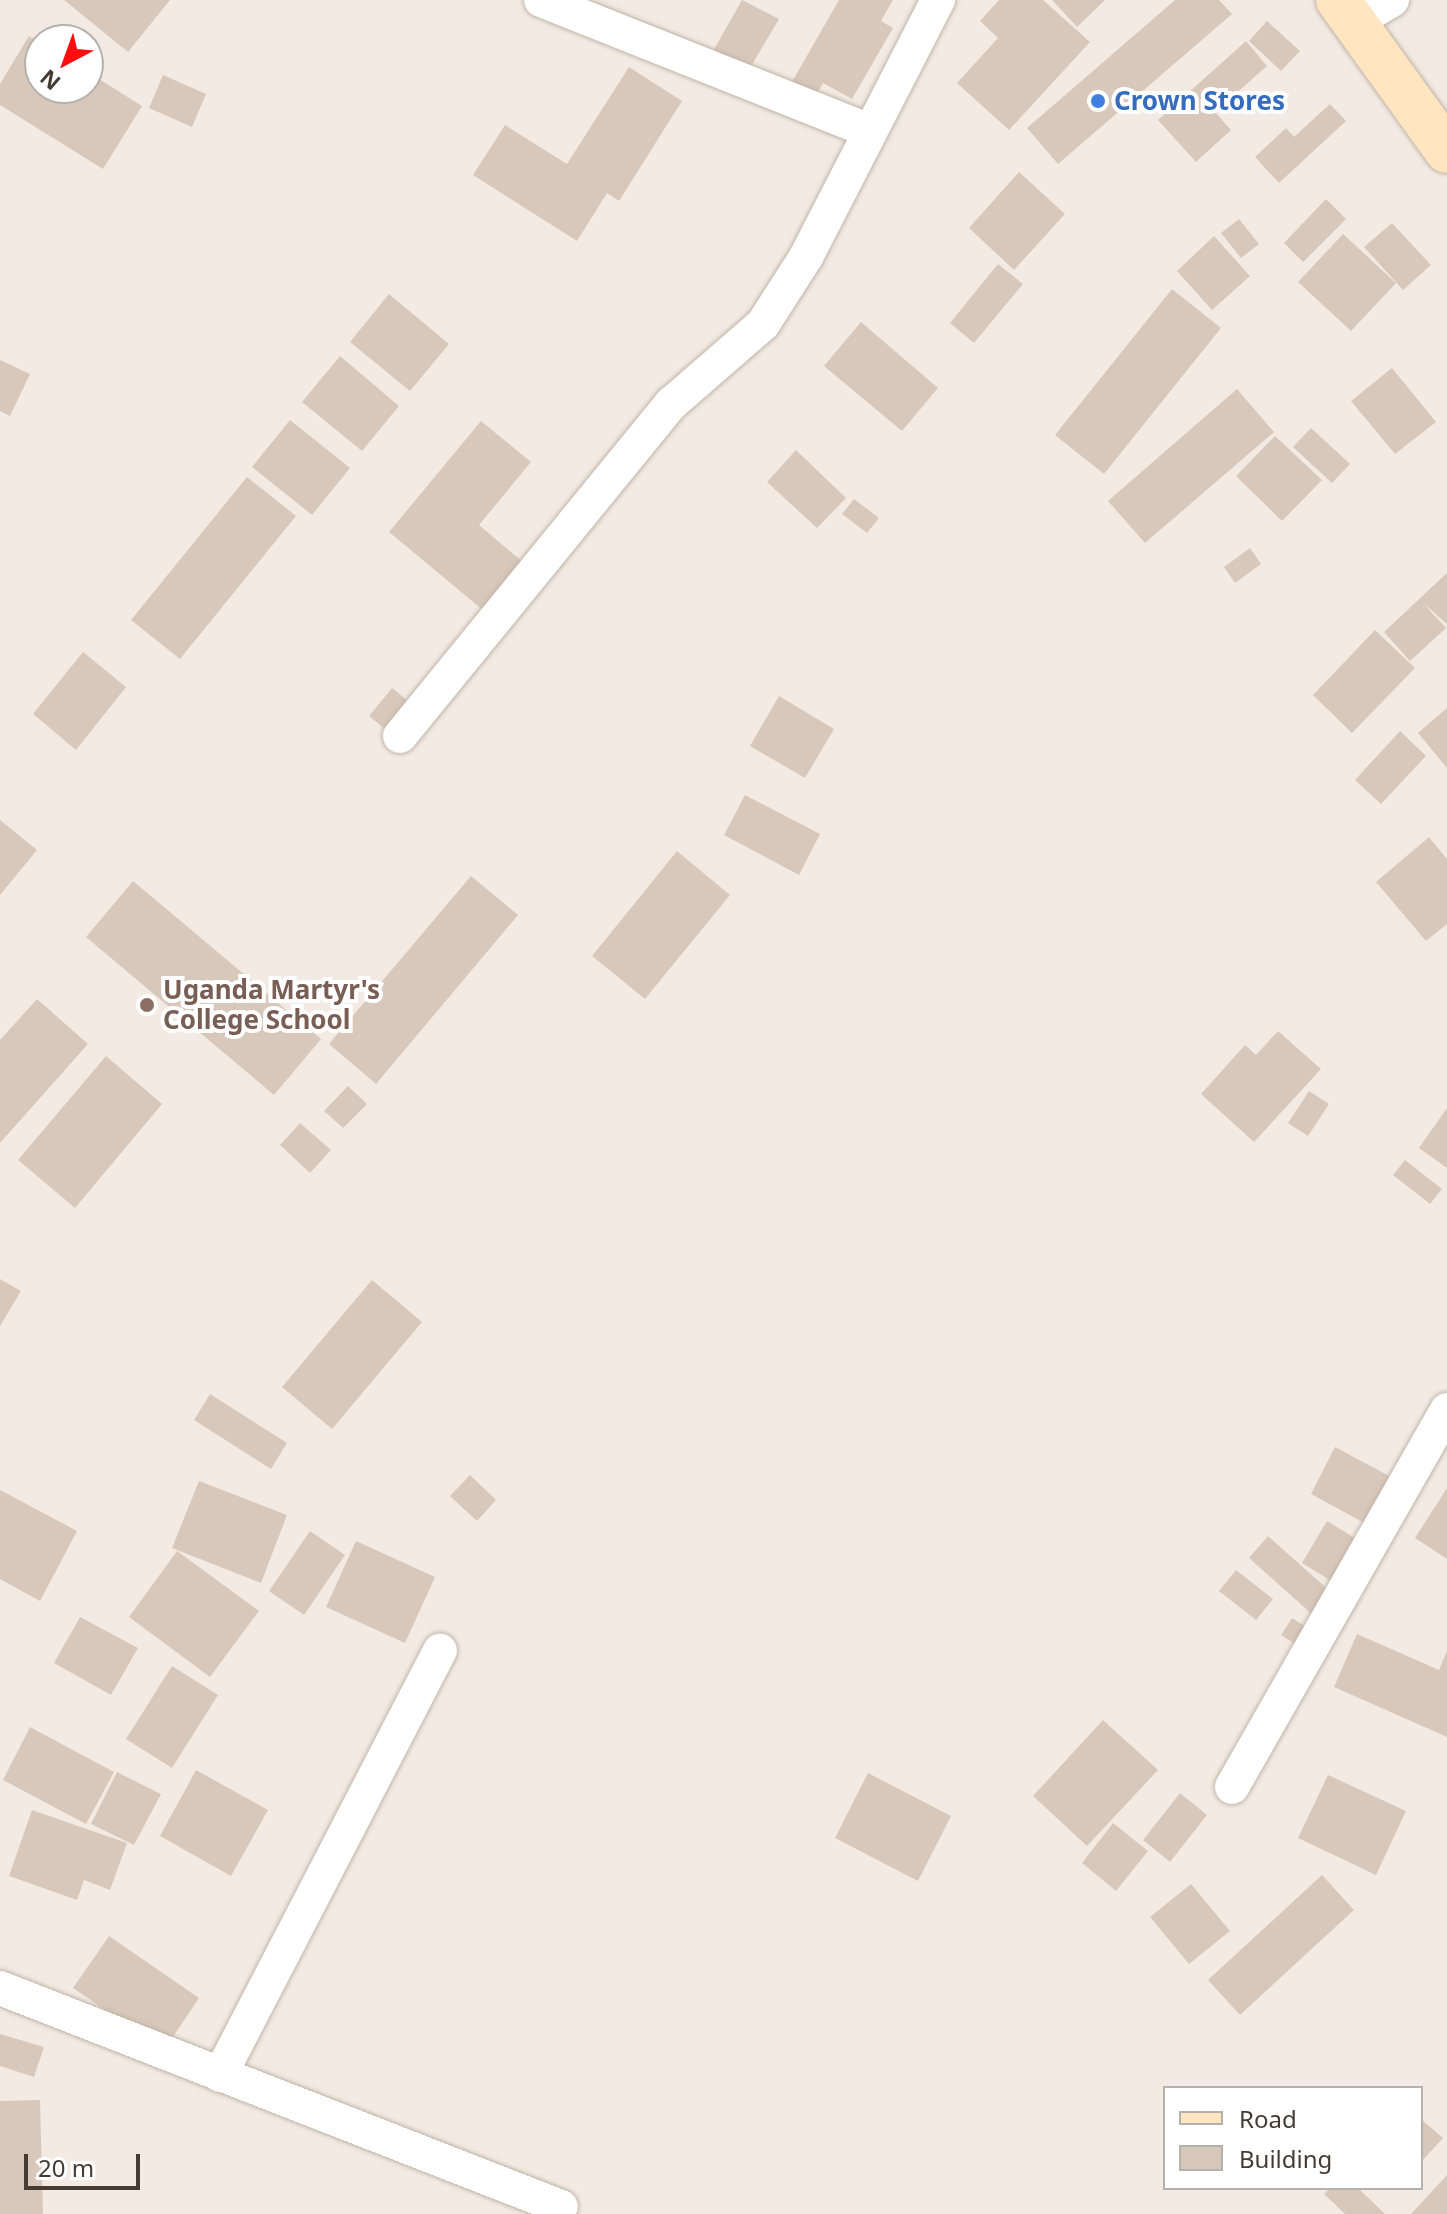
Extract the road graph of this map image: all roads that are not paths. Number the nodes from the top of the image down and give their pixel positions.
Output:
1 (541, 0) edge
2 (938, 0) edge
3 (1392, 0) edge
4 (1346, 11) edge
5 (870, 131) junction
6 (1447, 151) edge
7 (400, 736) dead end
8 (1447, 1410) edge
9 (440, 1651) dead end
10 (1232, 1787) dead end
11 (0, 1988) edge
12 (220, 2075) junction
13 (561, 2207) dead end

1 - 5 street
2 - 5 street
3 - 4 street
4 - 6 main road
5 - 7 street
8 - 10 street
9 - 12 street
11 - 12 street
12 - 13 street

